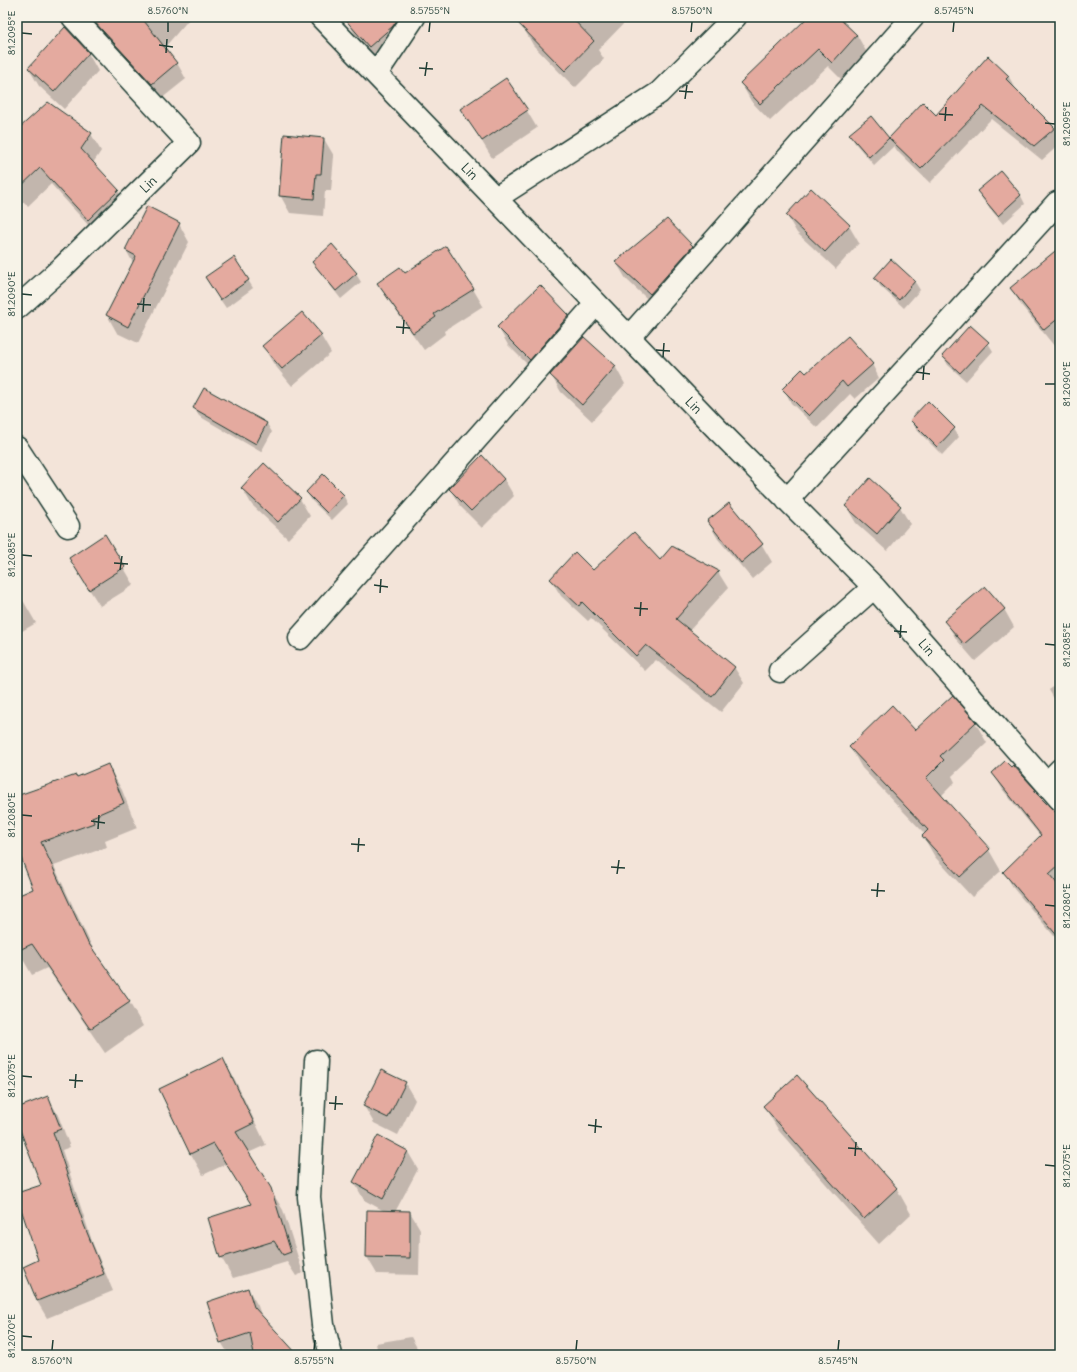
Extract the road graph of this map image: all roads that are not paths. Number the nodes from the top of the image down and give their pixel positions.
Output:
1 (73, 17) edge
2 (321, 17) edge
3 (414, 17) edge
4 (735, 17) edge
5 (913, 17) edge
6 (376, 74) junction
7 (496, 198) junction
8 (1057, 203) dead end
9 (596, 304) junction
10 (17, 308) edge
11 (629, 337) junction
12 (17, 448) edge
13 (787, 500) junction
14 (68, 526) dead end
15 (874, 587) junction
16 (300, 638) dead end
17 (780, 670) dead end
18 (1056, 784) edge
19 (316, 1061) dead end
20 (331, 1355) edge

1 - 10 street, Lin
2 - 6 street, Lin
3 - 6 street
4 - 7 street
5 - 11 street
6 - 7 street, Lin
7 - 9 street, Lin
8 - 13 street
9 - 11 street, Lin
9 - 16 street
11 - 13 street, Lin
12 - 14 street
13 - 15 street, Lin
15 - 17 street
15 - 18 street, Lin
19 - 20 street

